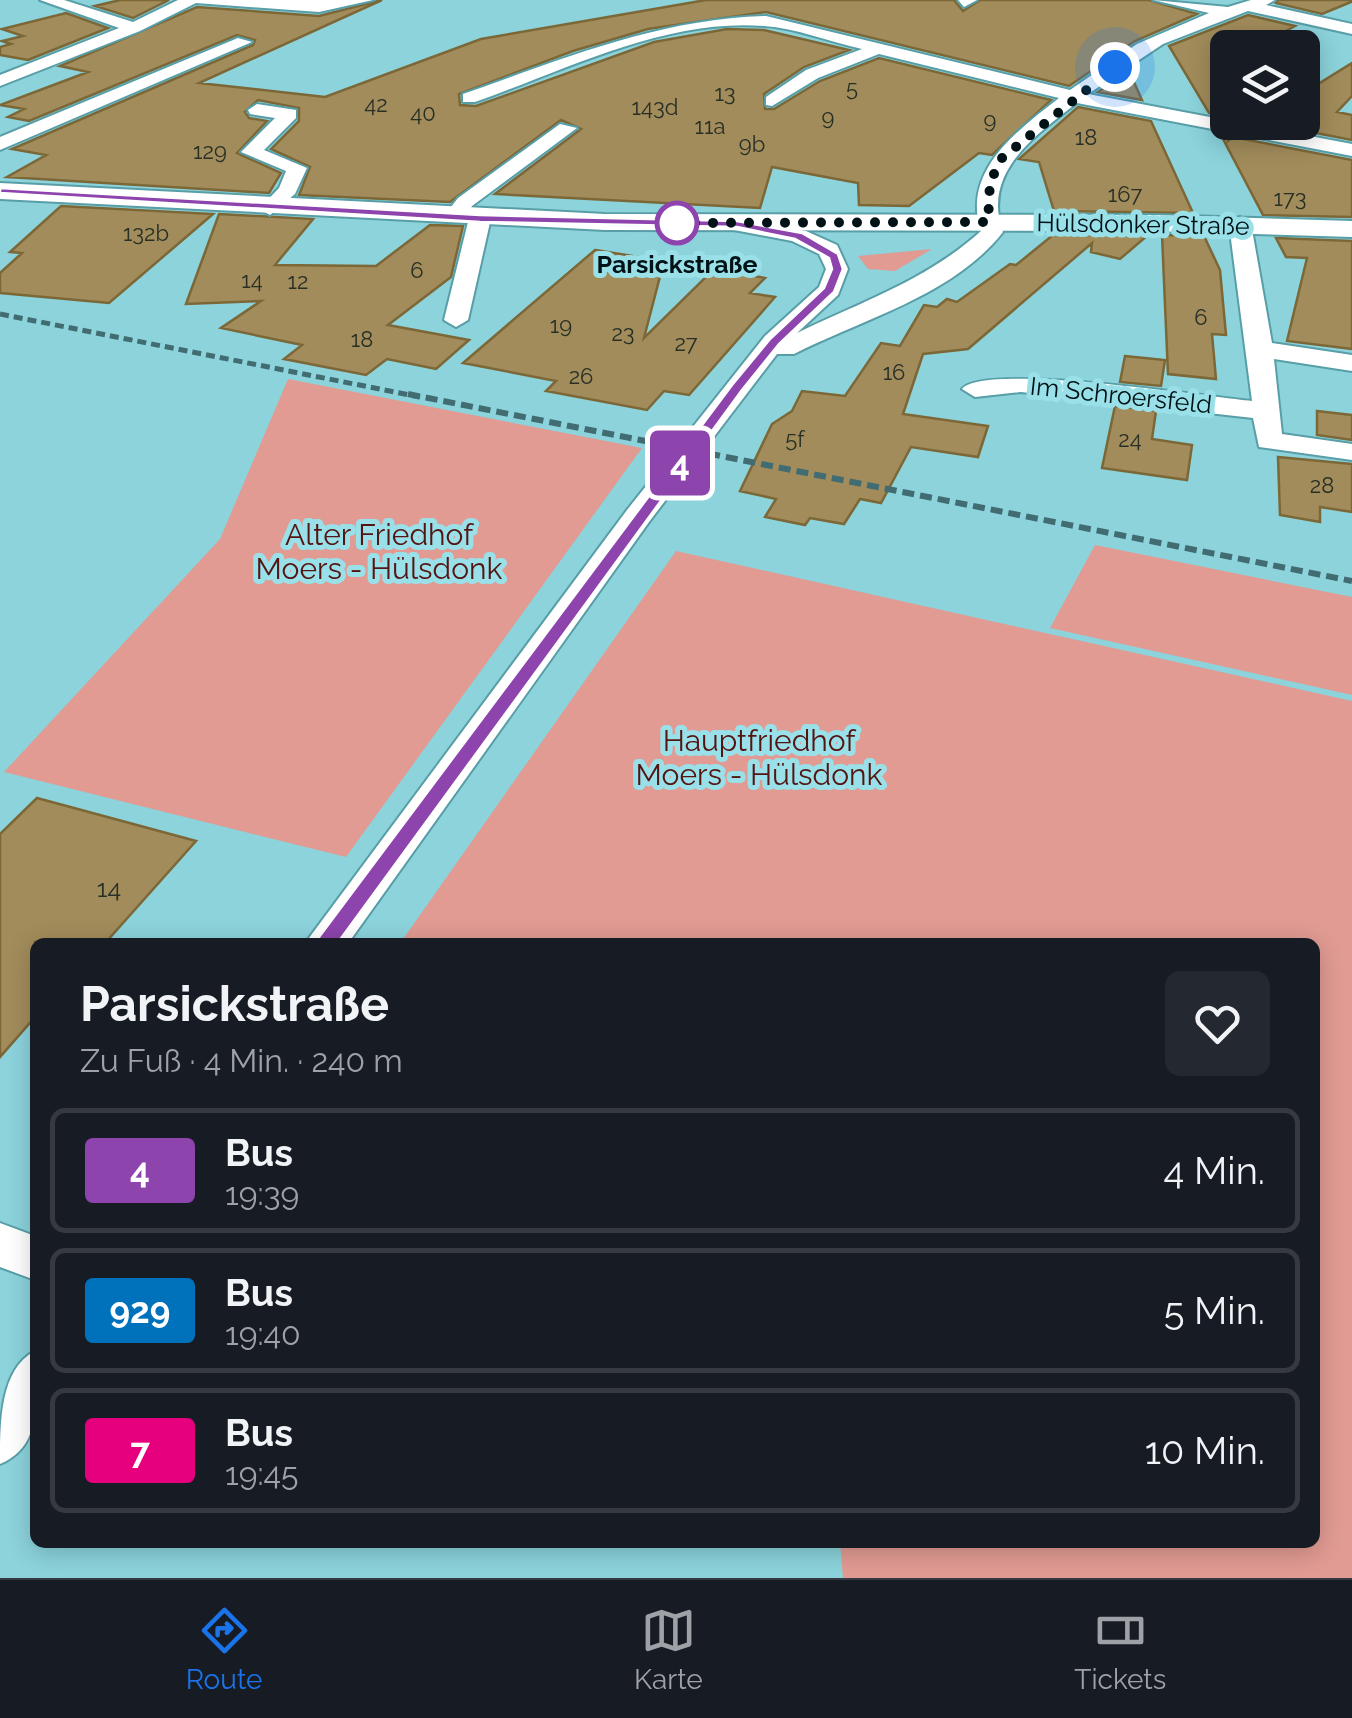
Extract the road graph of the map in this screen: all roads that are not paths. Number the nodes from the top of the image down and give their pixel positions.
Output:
1 (48, 0) edge
2 (190, 0) edge
3 (201, 0) edge
4 (365, 0) edge
5 (1161, 0) edge
6 (1267, 0) edge
7 (720, 4) dead end
8 (1239, 10) junction
9 (766, 21) junction
10 (134, 28) junction
11 (1352, 29) edge
12 (244, 42) dead end
13 (872, 51) junction
14 (0, 80) edge
15 (1076, 97) junction
16 (468, 98) dead end
17 (772, 100) dead end
18 (257, 110) dead end
19 (568, 128) dead end
20 (0, 144) edge
21 (1352, 150) edge
22 (0, 191) edge
23 (270, 208) junction
24 (467, 218) junction
25 (988, 222) junction
26 (737, 224) junction
27 (1240, 224) junction
28 (1352, 228) edge
29 (456, 320) dead end
30 (794, 326) junction
31 (1260, 349) junction
32 (761, 362) junction
33 (1352, 363) edge
34 (976, 389) dead end
35 (1266, 411) junction
36 (1352, 452) edge
37 (329, 938) edge
38 (0, 1245) edge
39 (30, 1256) edge
40 (30, 1385) edge
41 (0, 1436) edge

1 - 10 street
2 - 10 street
3 - 4 street
5 - 8 street
6 - 8 street
7 - 9 street
8 - 11 street
8 - 15 street
9 - 13 street
9 - 16 street
10 - 14 street
12 - 20 street
13 - 15 street
13 - 17 street
15 - 21 street
15 - 25 street
18 - 23 street
19 - 24 street
22 - 23 street, Hülsdonker Straße
23 - 24 street, Hülsdonker Straße
24 - 26 street, Hülsdonker Straße
24 - 29 street
25 - 26 street, Hülsdonker Straße
25 - 27 street, Hülsdonker Straße
25 - 30 street
25 - 32 street
26 - 30 street
27 - 28 street, Hülsdonker Straße
27 - 31 street
30 - 32 street
31 - 33 street
31 - 35 street
32 - 37 street
34 - 35 street, Im Schroersfeld
35 - 36 street
38 - 39 street
40 - 41 street

